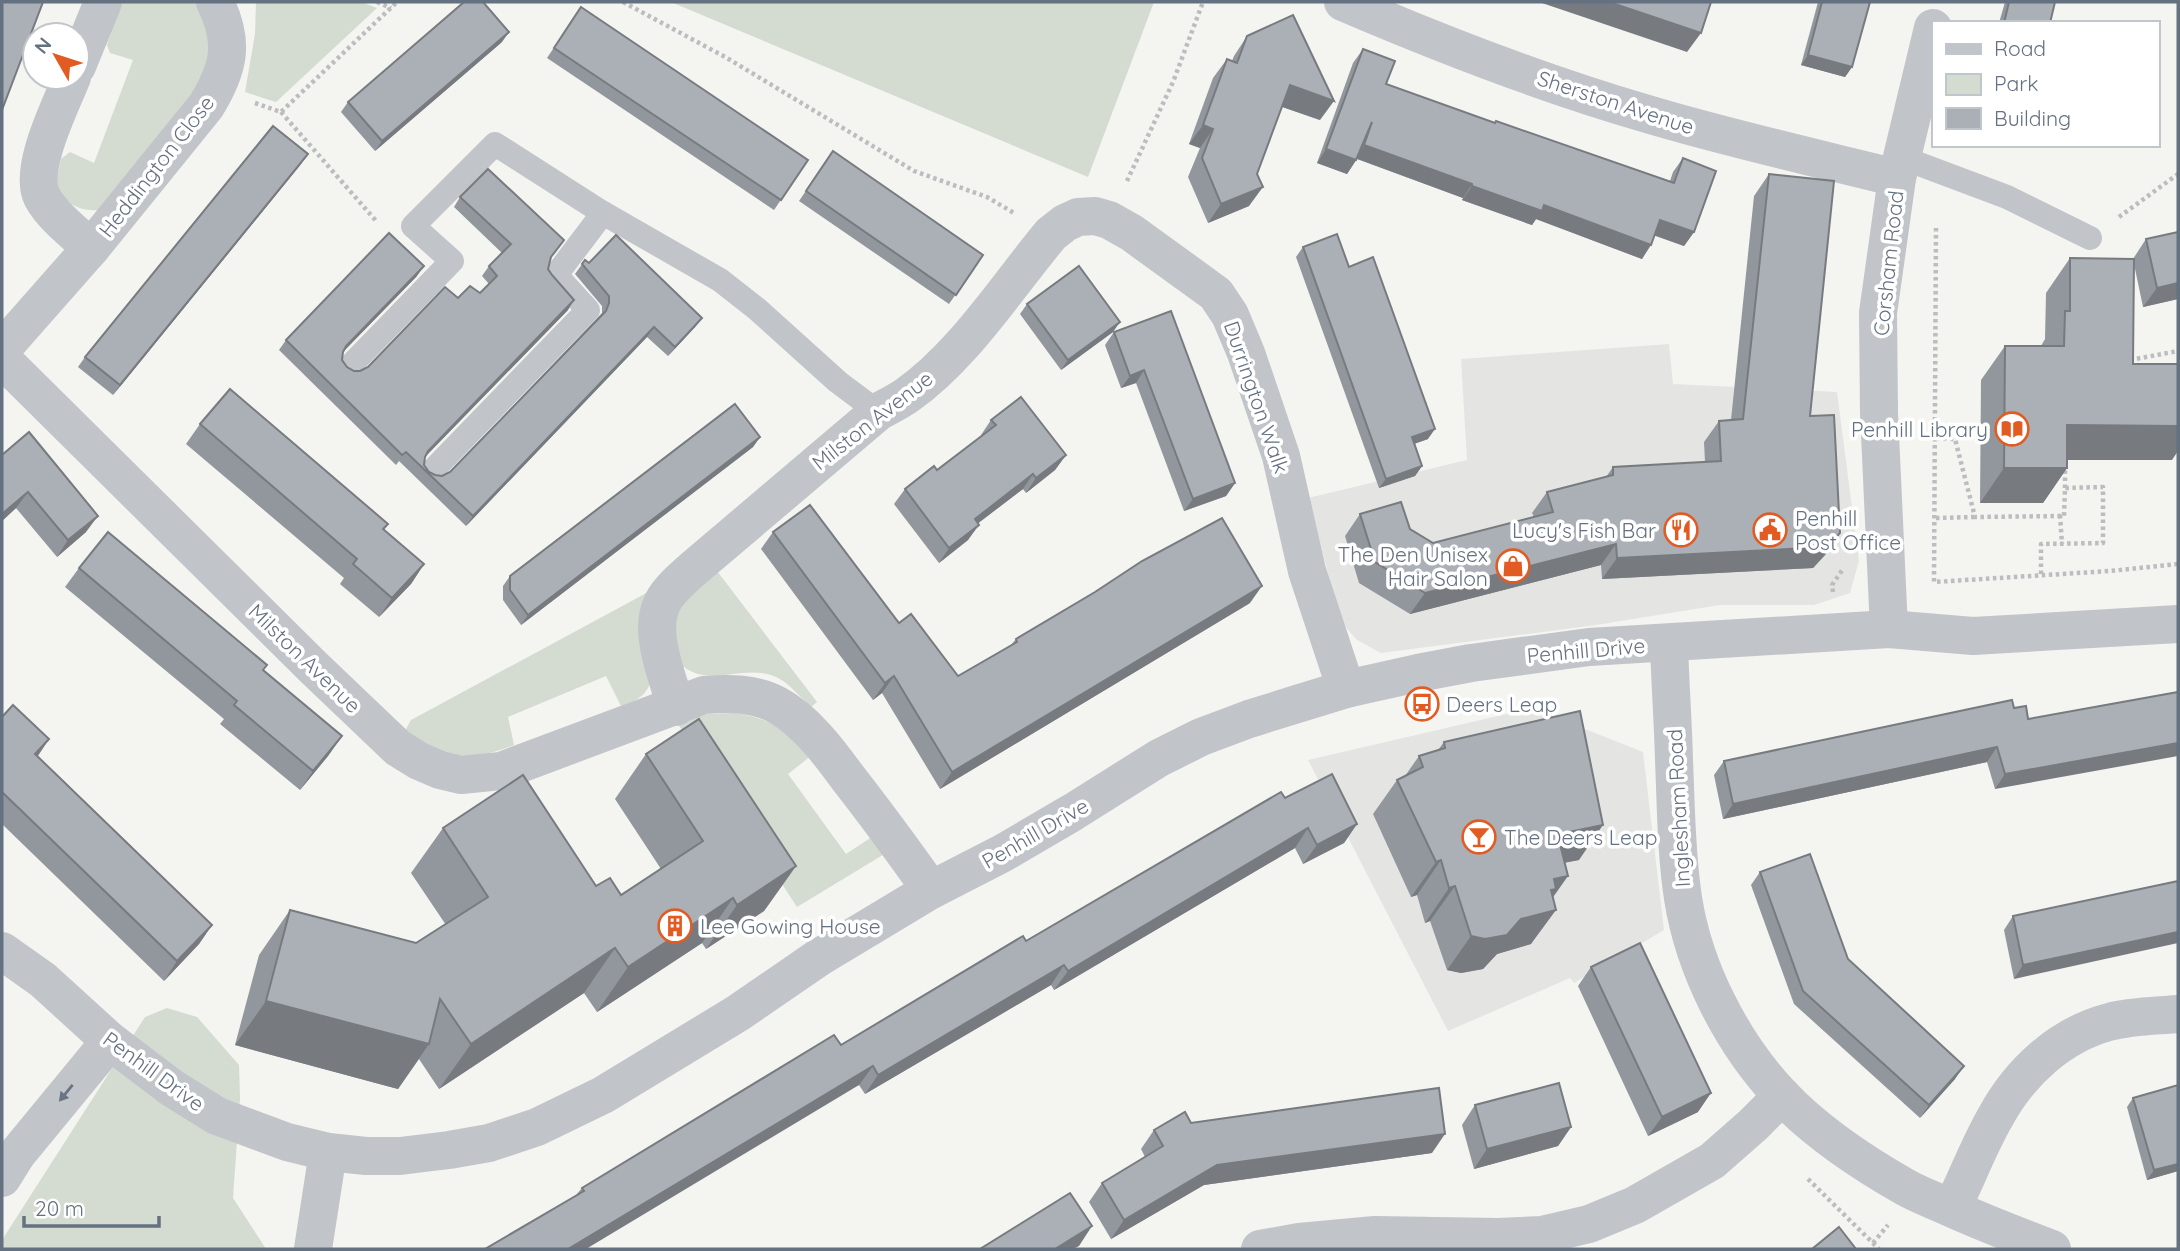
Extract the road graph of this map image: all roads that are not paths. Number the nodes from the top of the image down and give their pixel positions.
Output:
1 (103, 2) edge
2 (215, 2) edge
3 (1343, 2) edge
4 (1940, 2) edge
5 (1935, 21) edge
6 (91, 32) edge
7 (1932, 32) edge
8 (67, 91) edge
9 (1900, 168) junction
10 (603, 214) junction
11 (1051, 234) joint
12 (2090, 238) road end
13 (91, 248) junction
14 (2, 349) edge
15 (2, 359) edge
16 (350, 366) edge
17 (878, 412) junction
18 (432, 471) edge
19 (2178, 624) edge
20 (1889, 629) junction
21 (1669, 643) junction
22 (1346, 689) junction
23 (676, 707) junction
24 (931, 890) junction
25 (2, 951) edge
26 (2178, 1014) edge
27 (110, 1041) junction
28 (1782, 1096) junction
29 (328, 1152) junction
30 (2, 1178) edge
31 (1952, 1208) junction
32 (313, 1249) edge
33 (1260, 1249) edge
34 (2052, 1249) edge

1 - 6 street
2 - 13 street, Heddington Close
3 - 9 street, Sherston Avenue
4 - 5 street
7 - 9 street, Corsham Road
8 - 13 street, Heddington Close
9 - 12 lane
9 - 20 street, Corsham Road
10 - 16 lane
10 - 17 lane
10 - 18 lane
11 - 17 street, Milston Avenue
11 - 22 street, Durrington Walk
13 - 14 street, Heddington Close
15 - 23 street, Milston Avenue
17 - 23 street, Milston Avenue
19 - 20 street, Penhill Drive
20 - 21 street, Penhill Drive
21 - 22 street, Penhill Drive
21 - 28 street, Inglesham Road
22 - 24 street, Penhill Drive
23 - 24 street, Milston Avenue
24 - 29 street, Penhill Drive
25 - 27 street, Penhill Drive
26 - 31 street
27 - 29 street, Penhill Drive
27 -> 30 street
28 - 31 street, Inglesham Road
28 - 33 street
29 - 32 street
31 - 34 street, Inglesham Road

